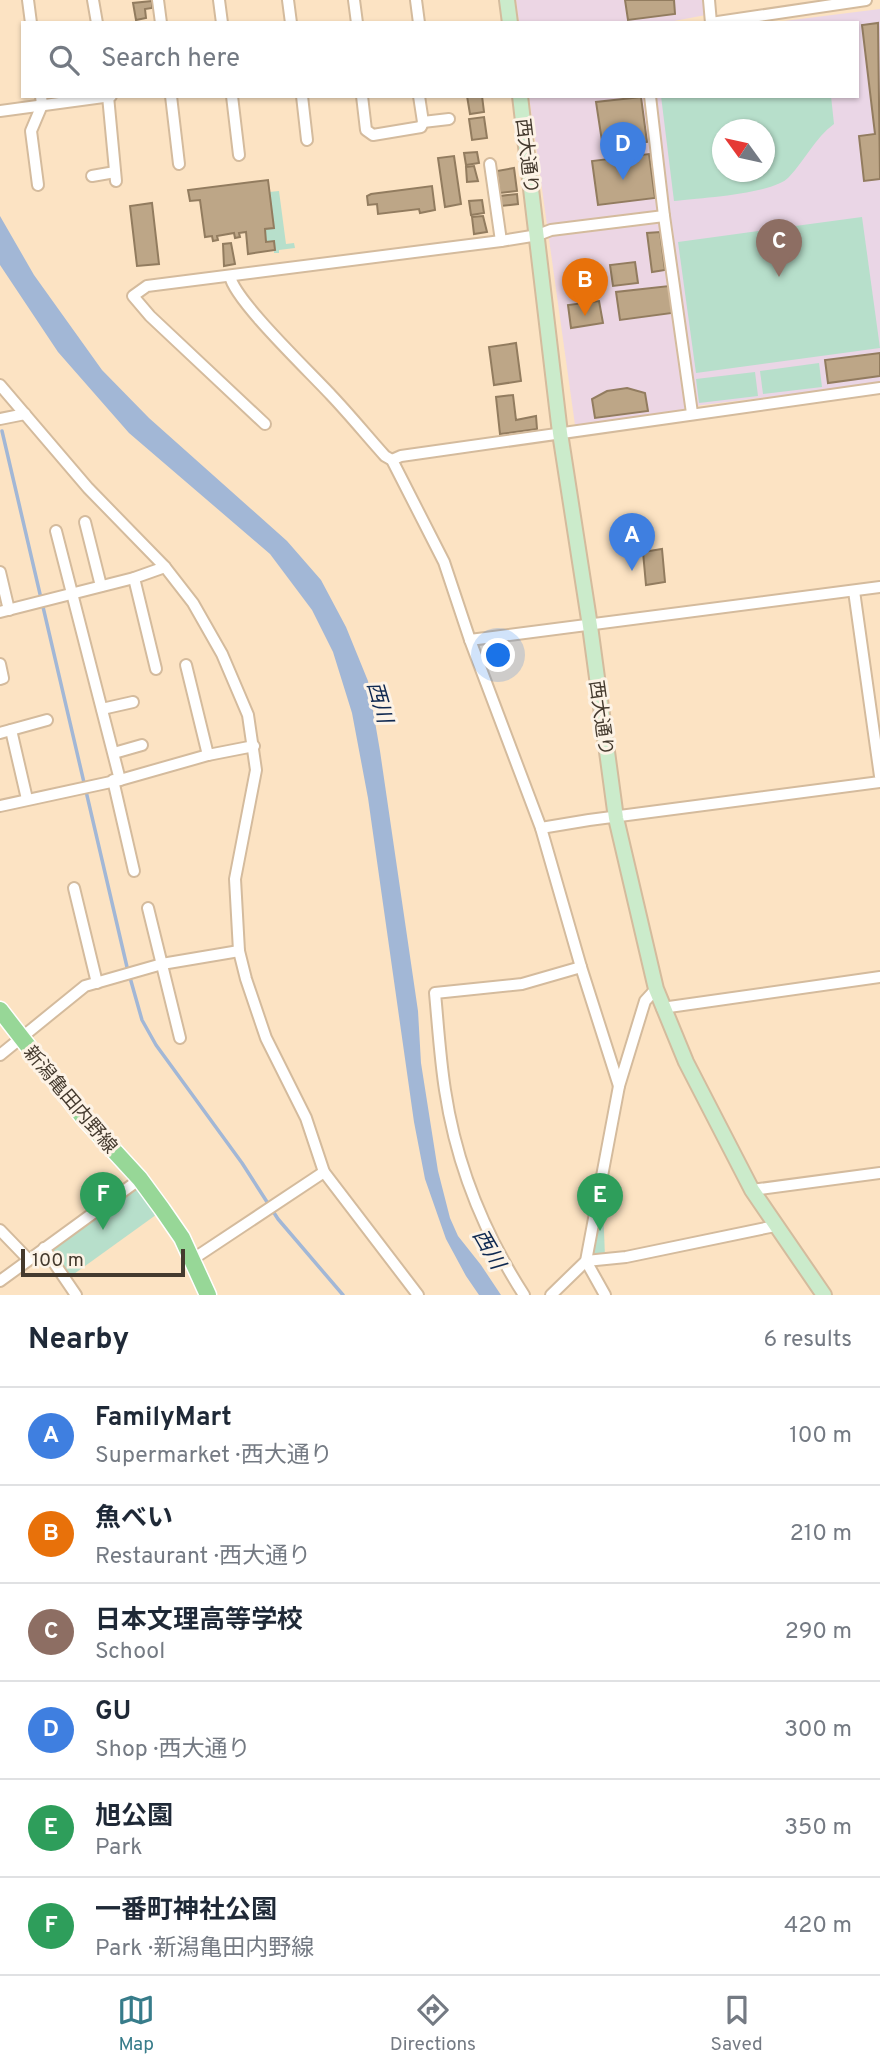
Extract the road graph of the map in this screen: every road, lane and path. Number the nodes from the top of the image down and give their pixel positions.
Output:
1 (28, 0) edge
2 (93, 0) edge
3 (158, 0) edge
4 (219, 0) edge
5 (288, 0) edge
6 (354, 0) edge
7 (416, 0) edge
8 (507, 0) edge
9 (709, 0) edge
10 (866, 0) edge
11 (31, 21) edge
12 (97, 21) edge
13 (161, 21) edge
14 (222, 21) edge
15 (291, 21) edge
16 (357, 21) edge
17 (419, 21) edge
18 (510, 21) edge
19 (711, 21) edge
20 (724, 21) edge
21 (82, 98) edge
22 (109, 98) edge
23 (171, 98) edge
24 (232, 98) edge
25 (302, 98) edge
26 (362, 98) edge
27 (419, 98) edge
28 (520, 98) edge
29 (650, 98) edge
30 (42, 101) edge
31 (0, 111) edge
32 (449, 119) dead end
33 (423, 122) junction
34 (307, 140) dead end
35 (239, 155) dead end
36 (179, 164) dead end
37 (490, 164) dead end
38 (92, 176) dead end
39 (38, 185) dead end
40 (664, 216) junction
41 (538, 235) junction
42 (501, 240) junction
43 (230, 276) junction
44 (0, 385) edge
45 (880, 388) edge
46 (692, 413) junction
47 (25, 414) junction
48 (0, 419) edge
49 (265, 424) dead end
50 (560, 433) junction
51 (392, 460) junction
52 (85, 522) dead end
53 (56, 531) dead end
54 (165, 567) junction
55 (0, 572) edge
56 (134, 578) junction
57 (101, 586) junction
58 (880, 587) edge
59 (854, 591) junction
60 (72, 593) junction
61 (4, 611) edge
62 (590, 626) junction
63 (470, 640) junction
64 (0, 664) edge
65 (186, 665) dead end
66 (156, 669) dead end
67 (0, 679) edge
68 (133, 702) dead end
69 (102, 709) junction
70 (47, 720) dead end
71 (6, 731) edge
72 (142, 745) dead end
73 (254, 746) junction
74 (114, 753) junction
75 (208, 755) junction
76 (880, 776) edge
77 (116, 780) junction
78 (880, 782) edge
79 (27, 799) junction
80 (0, 806) edge
81 (616, 818) junction
82 (541, 828) junction
83 (134, 871) dead end
84 (74, 888) dead end
85 (148, 908) dead end
86 (239, 951) junction
87 (162, 964) junction
88 (581, 967) junction
89 (880, 977) edge
90 (97, 983) junction
91 (656, 989) junction
92 (662, 1008) junction
93 (0, 1010) edge
94 (20, 1038) junction
95 (180, 1038) dead end
96 (0, 1055) edge
97 (619, 1086) junction
98 (324, 1172) junction
99 (880, 1173) edge
100 (140, 1179) junction
101 (752, 1190) junction
102 (775, 1226) junction
103 (0, 1230) edge
104 (44, 1248) junction
105 (28, 1259) junction
106 (192, 1259) junction
107 (586, 1261) junction
108 (0, 1281) edge
109 (76, 1295) edge
110 (208, 1295) edge
111 (418, 1295) edge
112 (523, 1295) edge
113 (551, 1295) edge
114 (606, 1295) edge
115 (824, 1295) edge

1 - 11 street
2 - 12 street
3 - 13 street
4 - 14 street
5 - 15 street
6 - 16 street
7 - 17 street
8 - 18 street
9 - 19 street
10 - 20 street
21 - 30 street
22 - 38 street
23 - 36 street
24 - 35 street
25 - 34 street
26 - 33 street
27 - 33 street
28 - 41 street, 西大通り
29 - 40 street
30 - 31 street
30 - 39 street
32 - 33 street
37 - 42 street
40 - 41 street
40 - 46 street
41 - 42 street
41 - 50 street, 西大通り
42 - 43 street
43 - 49 street
43 - 51 street
44 - 47 street
45 - 46 street
46 - 50 street
47 - 48 street
47 - 54 street
50 - 51 street
50 - 62 street, 西大通り
51 - 63 street
52 - 57 street
53 - 60 street
54 - 56 street
54 - 73 street
55 - 61 street
56 - 57 street
56 - 66 street
57 - 60 street
58 - 59 street
59 - 62 street
59 - 76 street
60 - 61 street
60 - 69 street
62 - 63 street
62 - 81 street, 西大通り
63 - 82 street
64 - 67 street
65 - 75 street
68 - 69 street
69 - 74 street
70 - 71 street
71 - 79 street
72 - 74 street
73 - 75 street
73 - 86 street
74 - 77 street
75 - 77 street
77 - 79 street
77 - 83 street
78 - 81 street
79 - 80 street
81 - 82 street
81 - 91 street, 西大通り
82 - 88 street
84 - 90 street
85 - 87 street
86 - 87 street
86 - 98 street
87 - 90 street
87 - 95 street
88 - 97 street
88 - 112 street
89 - 92 street
90 - 94 street
91 - 92 street, 西大通り
91 - 97 street
92 - 101 street, 西大通り
93 - 94 main road, 新潟亀田内野線
94 - 96 street
94 - 100 main road, 新潟亀田内野線
97 - 107 street
98 - 106 street
98 - 111 street
99 - 101 street
100 - 104 street
100 - 106 main road, 新潟亀田内野線
101 - 102 street, 西大通り
102 - 107 street
102 - 115 street, 西大通り
103 - 105 street
104 - 105 street
104 - 109 street
105 - 108 street
106 - 110 main road, 新潟亀田内野線
107 - 113 street
107 - 114 street

